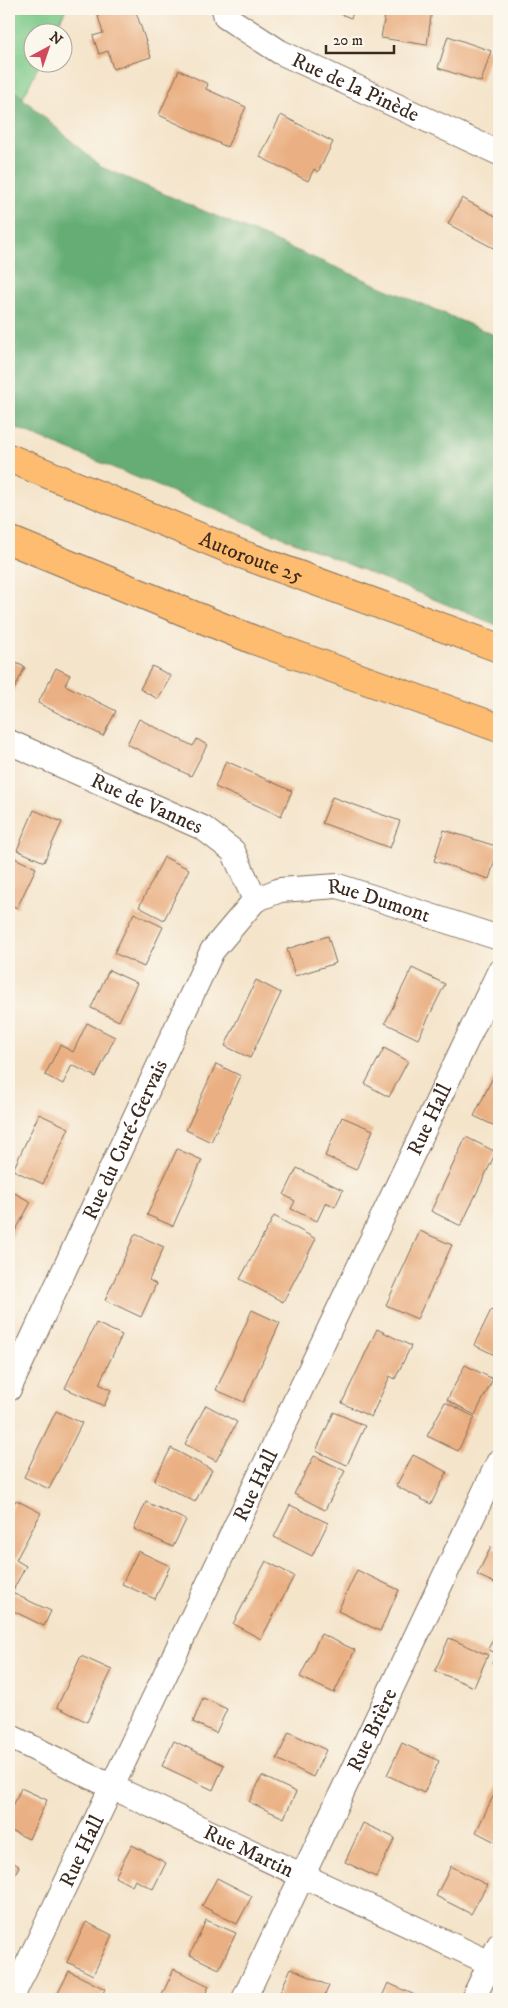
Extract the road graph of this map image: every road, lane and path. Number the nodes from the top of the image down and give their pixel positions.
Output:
1 (224, 9) edge
2 (499, 153) edge
3 (9, 458) edge
4 (9, 540) edge
5 (499, 648) edge
6 (499, 728) edge
7 (10, 747) edge
8 (255, 900) junction
9 (499, 938) edge
10 (499, 972) edge
11 (9, 1389) edge
12 (499, 1461) edge
13 (9, 1736) edge
14 (112, 1787) junction
15 (302, 1876) junction
16 (495, 1954) edge
17 (11, 1999) edge
18 (244, 1999) edge
19 (473, 1999) edge

1 - 2 street, Rue de la Pinède
3 - 5 highway, Autoroute 25
4 - 6 highway
7 - 8 street, Rue de Vannes
8 - 9 street, Rue Dumont
8 - 11 street, Rue du Curé-Gervais
10 - 14 street, Rue Hall
12 - 15 street, Rue Brière
13 - 14 street, Rue Martin
14 - 15 street, Rue Martin
14 - 17 street, Rue Hall
15 - 16 street, Rue Martin
15 - 18 street, Rue Brière
16 - 19 street

